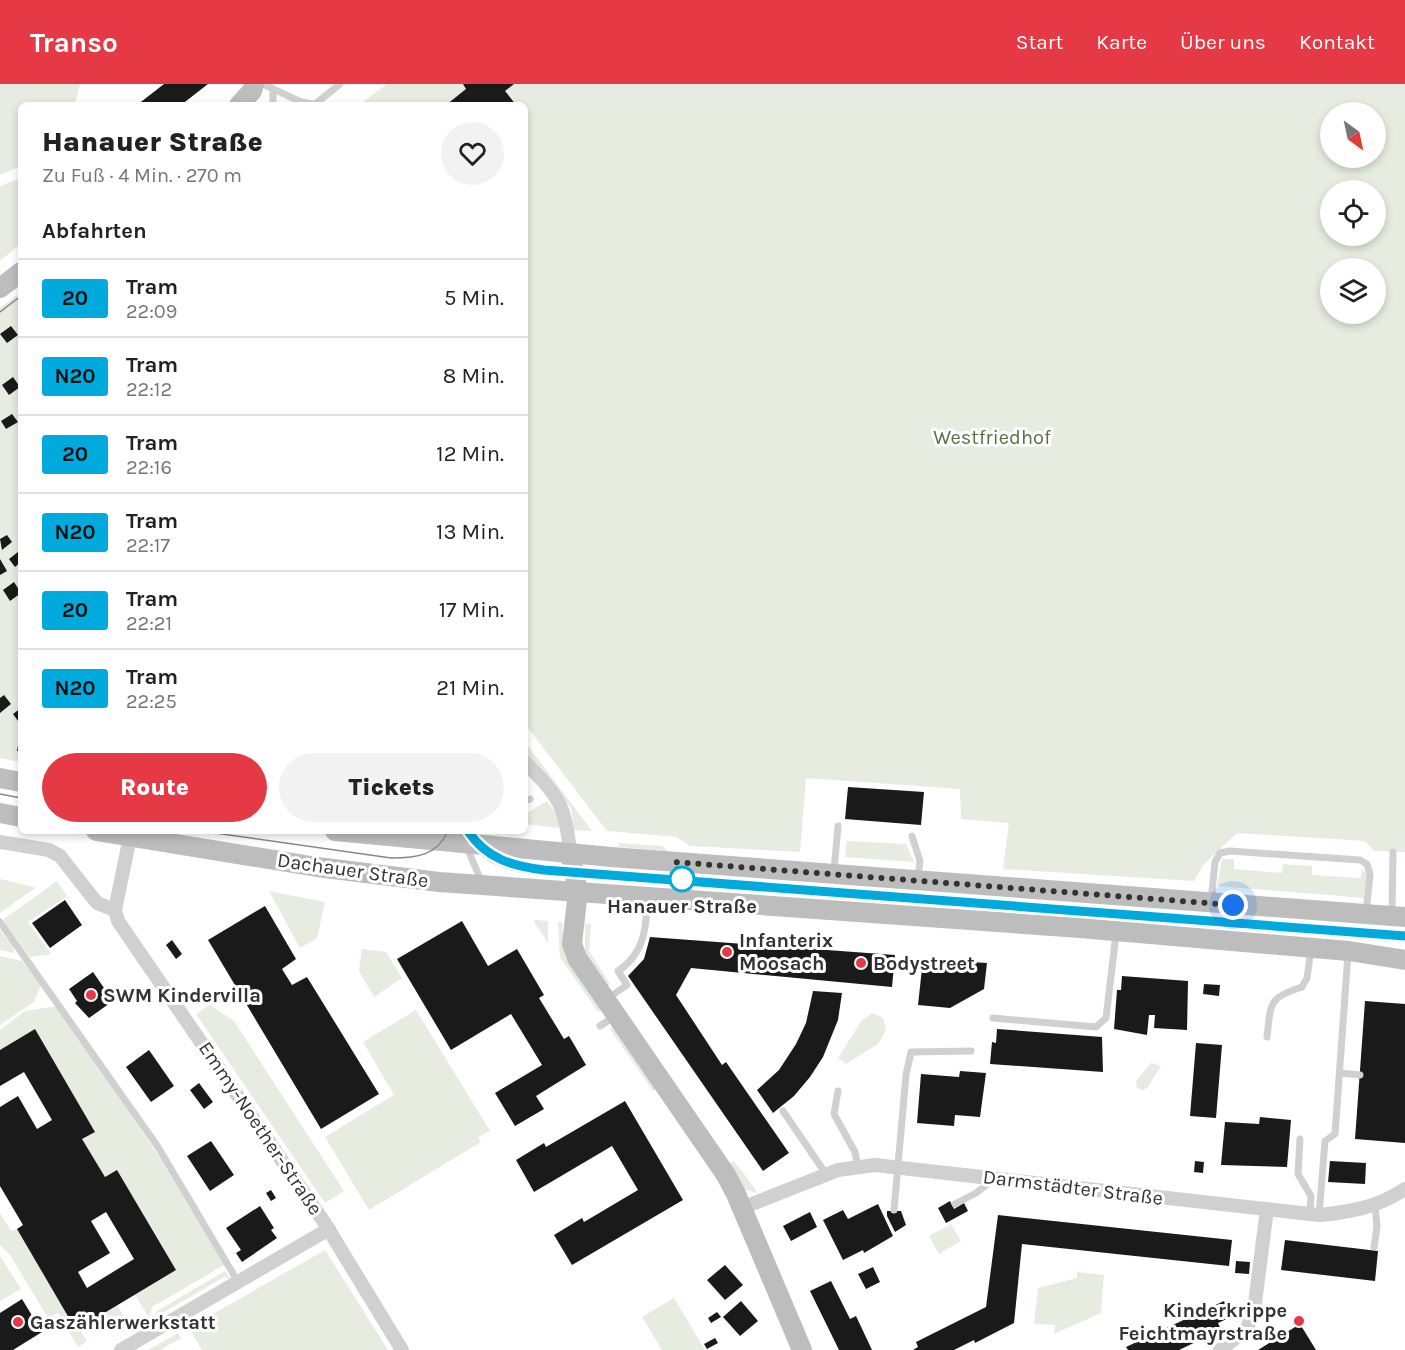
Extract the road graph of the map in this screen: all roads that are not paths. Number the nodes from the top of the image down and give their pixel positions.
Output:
1 (254, 84) edge
2 (263, 84) edge
3 (340, 84) edge
4 (273, 89) junction
5 (241, 102) edge
6 (273, 102) edge
7 (301, 102) edge
8 (318, 102) edge
9 (18, 274) edge
10 (0, 288) edge
11 (528, 765) edge
12 (0, 778) edge
13 (18, 781) edge
14 (0, 813) edge
15 (18, 816) edge
16 (838, 826) dead end
17 (131, 834) edge
18 (389, 834) edge
19 (912, 836) dead end
20 (462, 838) edge
21 (0, 842) edge
22 (1393, 852) dead end
23 (570, 854) junction
24 (834, 874) junction
25 (918, 881) junction
26 (483, 885) junction
27 (578, 891) junction
28 (649, 897) junction
29 (1211, 903) junction
30 (115, 910) junction
31 (1366, 914) junction
32 (1399, 916) edge
33 (0, 922) edge
34 (1116, 931) junction
35 (1312, 948) junction
36 (1349, 951) junction
37 (1405, 960) edge
38 (606, 1015) junction
39 (993, 1018) dead end
40 (1266, 1037) dead end
41 (971, 1051) dead end
42 (1340, 1073) junction
43 (1360, 1075) dead end
44 (838, 1091) dead end
45 (783, 1111) dead end
46 (1300, 1139) dead end
47 (899, 1166) junction
48 (858, 1167) junction
49 (826, 1174) junction
50 (995, 1178) junction
51 (1405, 1189) edge
52 (955, 1204) dead end
53 (1375, 1205) junction
54 (742, 1208) junction
55 (1267, 1209) junction
56 (894, 1210) dead end
57 (1315, 1215) junction
58 (329, 1229) junction
59 (1374, 1248) dead end
60 (238, 1282) junction
61 (121, 1350) edge
62 (402, 1350) edge
63 (802, 1350) edge
64 (1220, 1350) edge

1 - 5 main road
2 - 4 lane
3 - 8 lane
4 - 6 lane
4 - 7 lane
9 - 10 main road
11 - 23 street
12 - 13 main road
14 - 15 main road
16 - 24 lane
17 - 26 main road, Dachauer Straße
17 - 30 street
18 - 20 main road, Dachauer Straße
19 - 25 lane
20 - 23 main road, Dachauer Straße
20 - 26 lane
21 - 30 street
22 - 32 lane
23 - 24 main road, Dachauer Straße
23 - 27 main road
24 - 25 main road, Dachauer Straße
25 - 29 main road, Dachauer Straße
26 - 27 main road, Dachauer Straße
27 - 28 main road, Dachauer Straße
27 - 38 main road
28 - 34 main road, Dachauer Straße
28 - 38 lane
29 - 31 main road, Dachauer Straße
29 - 31 lane
30 - 58 street, Emmy-Noether-Straße
31 - 32 main road, Dachauer Straße
33 - 60 lane
34 - 35 main road, Dachauer Straße
34 - 39 lane
35 - 36 main road, Dachauer Straße
35 - 40 lane
36 - 37 main road, Dachauer Straße
36 - 42 lane
38 - 54 main road
41 - 47 lane
42 - 43 lane
42 - 57 lane
44 - 48 lane
45 - 49 lane
46 - 57 lane
47 - 48 street, Darmstädter Straße
47 - 50 street, Darmstädter Straße
47 - 56 lane
48 - 49 street, Darmstädter Straße
49 - 54 street, Darmstädter Straße
50 - 52 lane
50 - 55 street, Darmstädter Straße
51 - 53 street, Darmstädter Straße
53 - 57 street, Darmstädter Straße
53 - 59 lane
54 - 63 main road
55 - 57 street, Darmstädter Straße
55 - 64 street
58 - 60 street
58 - 62 street, Emmy-Noether-Straße
60 - 61 street

